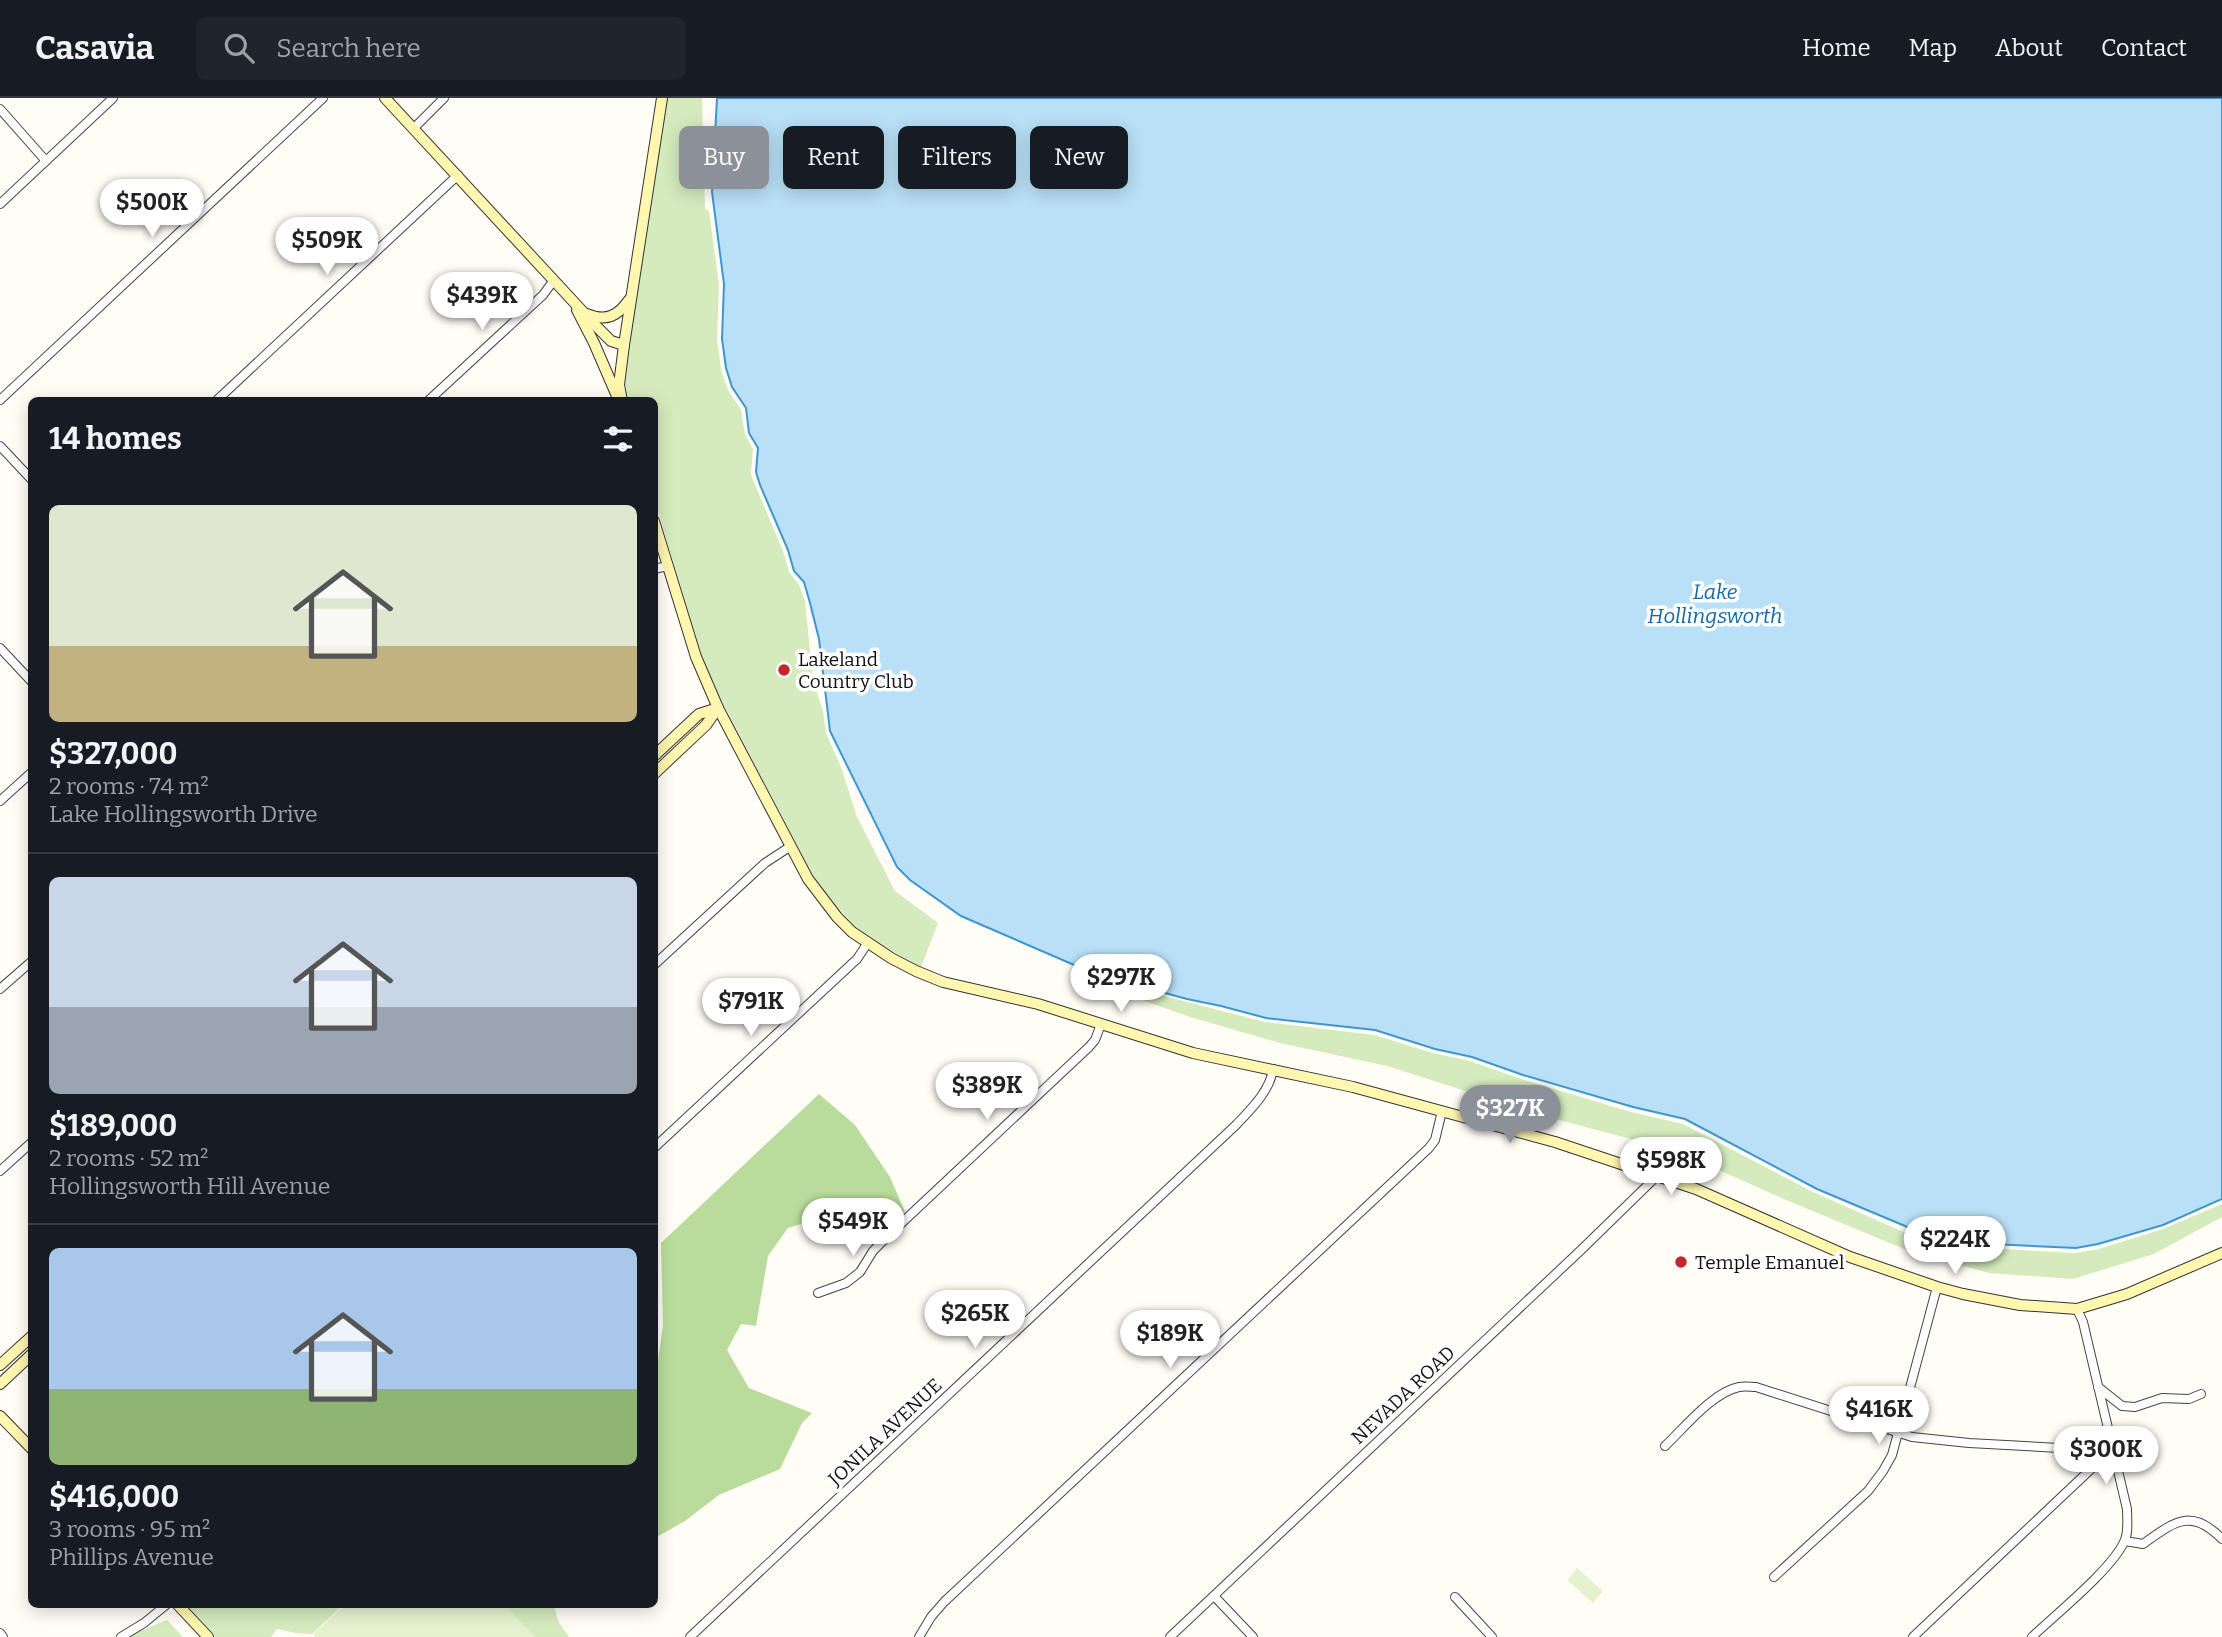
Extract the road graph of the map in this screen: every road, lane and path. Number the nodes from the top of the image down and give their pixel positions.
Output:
1 (113, 98) edge
2 (323, 98) edge
3 (385, 98) edge
4 (444, 98) edge
5 (662, 98) edge
6 (0, 109) edge
7 (414, 128) junction
8 (46, 160) junction
9 (458, 175) junction
10 (0, 204) edge
11 (554, 280) junction
12 (631, 297) junction
13 (573, 300) junction
14 (585, 313) junction
15 (624, 345) junction
16 (220, 397) edge
17 (432, 397) edge
18 (618, 397) edge
19 (620, 397) edge
20 (0, 400) edge
21 (0, 446) edge
22 (28, 476) edge
23 (658, 534) edge
24 (668, 566) junction
25 (658, 568) edge
26 (0, 648) edge
27 (28, 678) edge
28 (719, 708) junction
29 (658, 751) edge
30 (658, 770) edge
31 (28, 776) edge
32 (0, 801) edge
33 (791, 846) junction
34 (867, 944) junction
35 (658, 961) edge
36 (28, 964) edge
37 (0, 989) edge
38 (1101, 1024) junction
39 (1273, 1069) junction
40 (1442, 1111) junction
41 (658, 1144) edge
42 (28, 1146) edge
43 (0, 1171) edge
44 (1657, 1176) junction
45 (2222, 1253) edge
46 (1937, 1287) junction
47 (818, 1293) dead end
48 (2077, 1308) junction
49 (28, 1340) edge
50 (28, 1358) edge
51 (0, 1365) edge
52 (0, 1384) edge
53 (2098, 1387) junction
54 (2201, 1394) dead end
55 (0, 1416) edge
56 (1897, 1433) junction
57 (28, 1445) edge
58 (1665, 1446) dead end
59 (2113, 1451) junction
60 (2222, 1538) edge
61 (2125, 1541) junction
62 (1774, 1577) dead end
63 (1214, 1596) junction
64 (1455, 1597) dead end
65 (162, 1608) edge
66 (181, 1608) edge
67 (121, 1637) edge
68 (208, 1637) edge
69 (690, 1637) edge
70 (919, 1637) edge
71 (1170, 1637) edge
72 (1253, 1637) edge
73 (1492, 1637) edge
74 (1913, 1637) edge
75 (2032, 1637) edge

1 - 8 street
2 - 20 street
3 - 7 street
4 - 7 street
5 - 12 street
6 - 8 street
7 - 9 street
8 - 10 street
9 - 11 street
9 - 16 street
11 - 13 street
11 - 17 street
12 - 14 street
12 - 15 street
13 - 14 street
13 - 18 street
14 - 15 street
15 - 19 street
21 - 22 street
23 - 24 street
24 - 25 street
24 - 28 street
26 - 27 street
28 - 29 street
28 - 30 street
28 - 33 street
31 - 32 street
33 - 34 street
33 - 35 street
34 - 38 street
34 - 41 street
36 - 37 street
38 - 39 street
38 - 47 street
39 - 40 street
39 - 69 street, JONILA AVENUE
40 - 44 street
40 - 70 street
42 - 43 street
44 - 46 street
44 - 63 street, NEVADA ROAD
45 - 48 street
46 - 48 street
46 - 56 street
48 - 53 street
49 - 51 street
50 - 52 street
53 - 54 street
53 - 59 street
55 - 57 street
56 - 58 street
56 - 59 street
56 - 62 street
59 - 61 street
59 - 74 street
60 - 61 street
61 - 75 street
63 - 71 street, NEVADA ROAD
63 - 72 street
64 - 73 street
65 - 67 street
66 - 68 street

